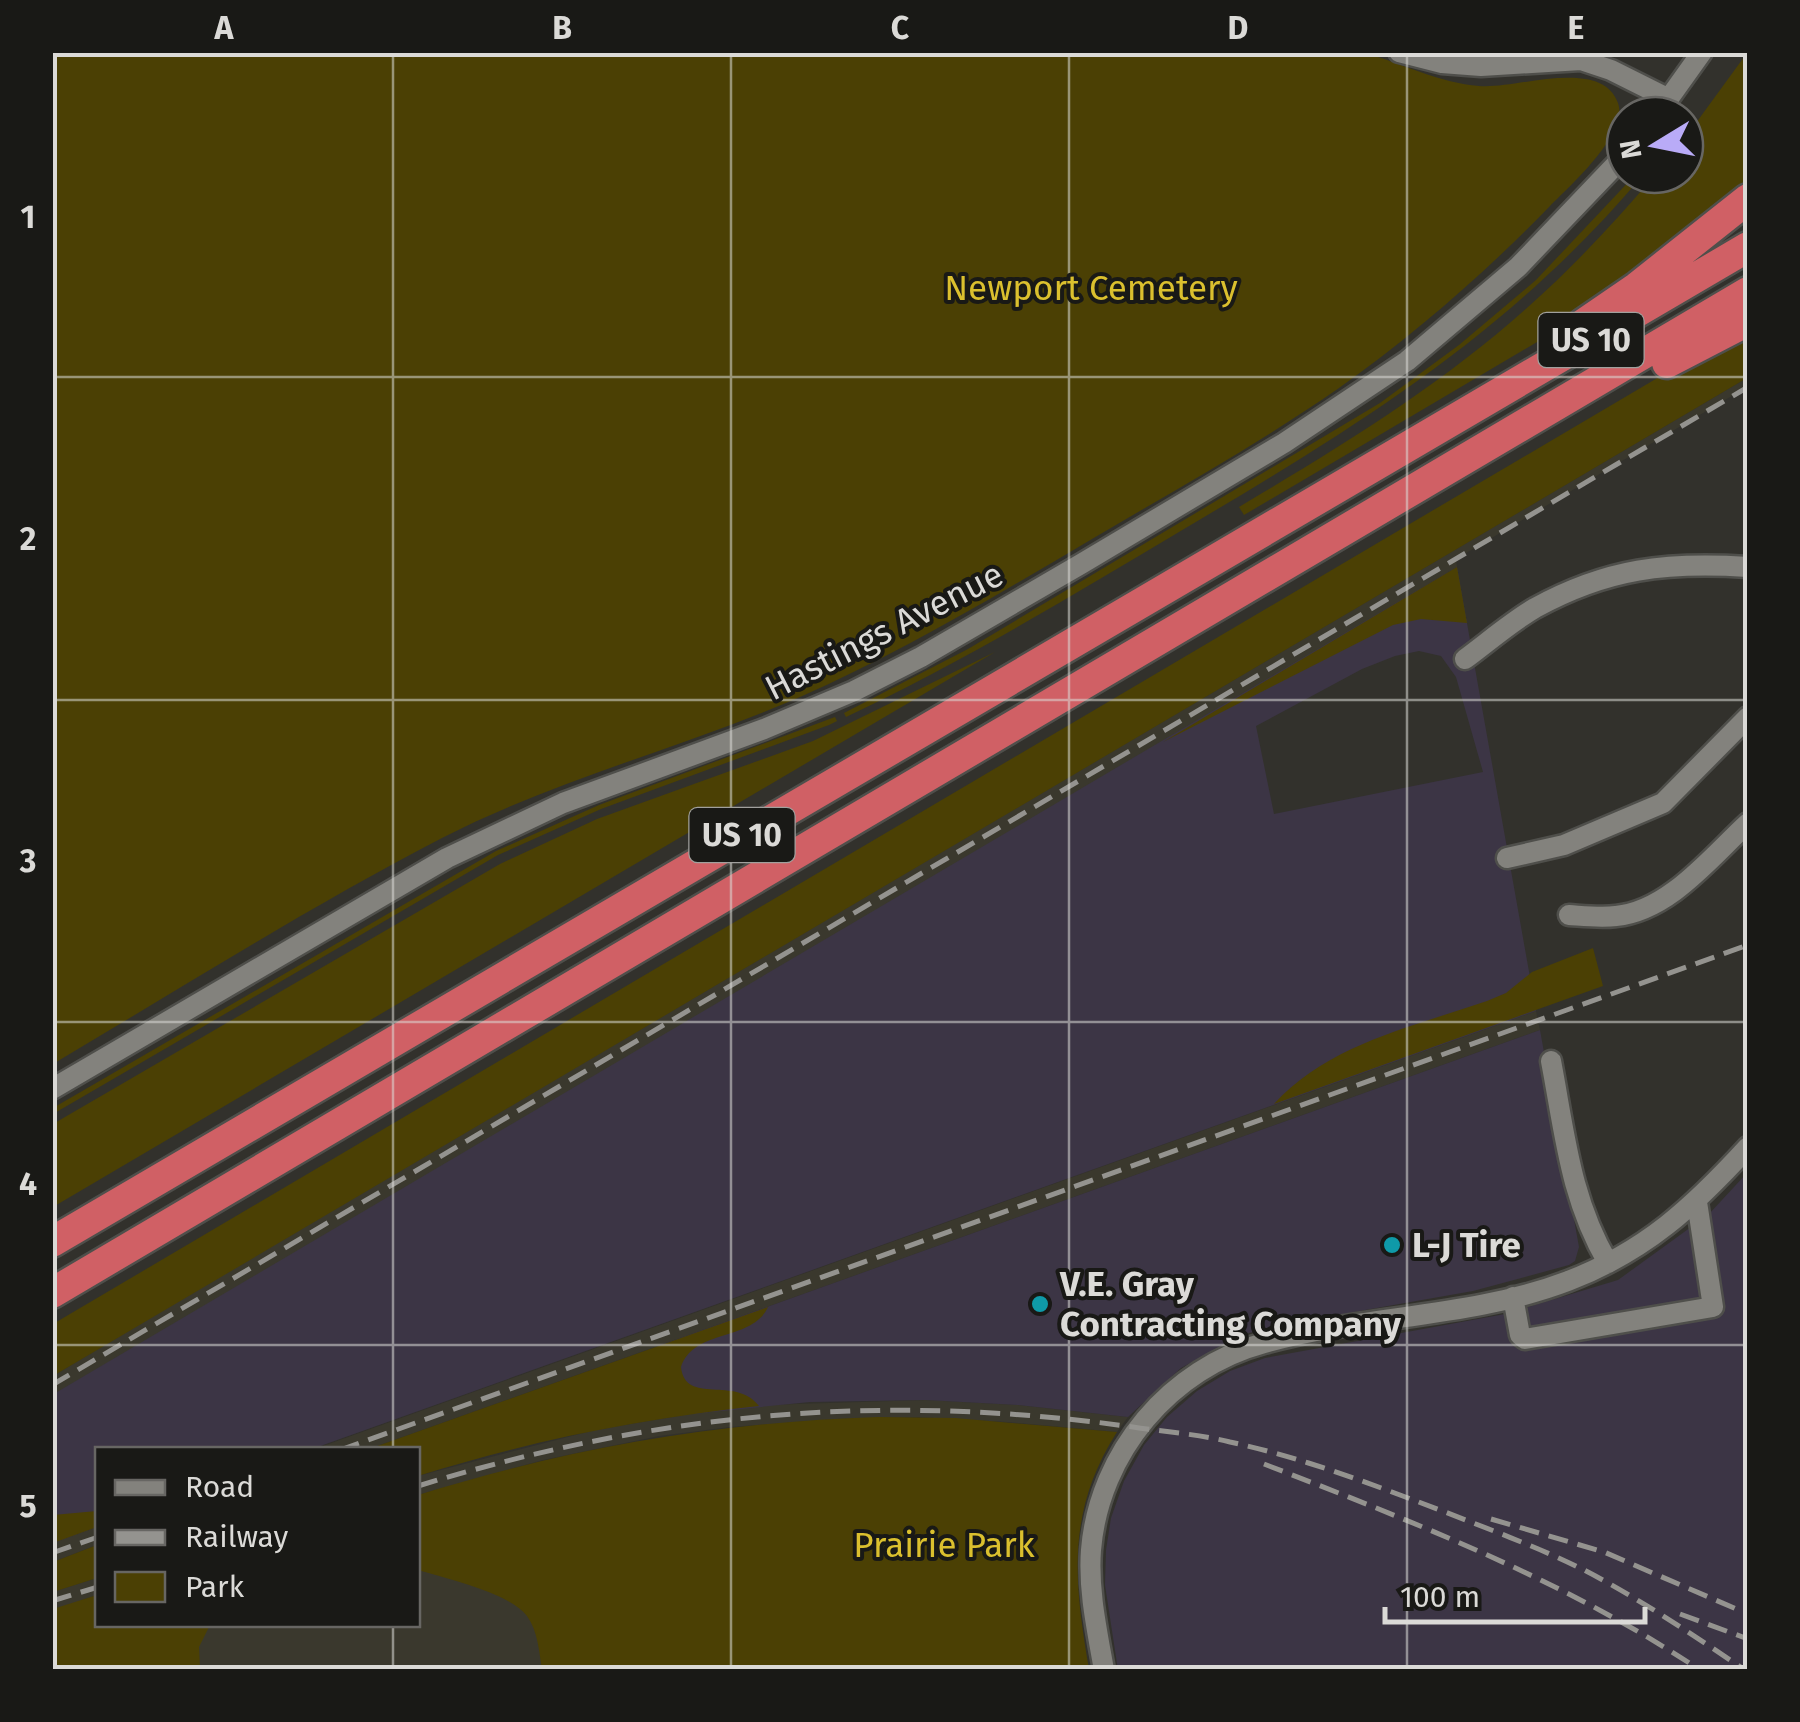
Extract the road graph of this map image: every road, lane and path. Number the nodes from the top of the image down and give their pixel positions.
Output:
1 (1398, 52) edge
2 (1702, 52) edge
3 (1647, 95) edge
4 (1672, 95) edge
5 (1605, 176) edge
6 (1748, 199) edge
7 (1748, 246) edge
8 (1748, 292) edge
9 (1748, 322) edge
10 (1432, 430) junction
11 (1748, 567) edge
12 (1466, 659) dead end
13 (1104, 674) junction
14 (1748, 717) edge
15 (1748, 823) edge
16 (1507, 858) dead end
17 (1569, 915) dead end
18 (1551, 1062) dead end
19 (52, 1089) edge
20 (1747, 1147) edge
21 (1697, 1202) junction
22 (52, 1242) edge
23 (1608, 1263) junction
24 (52, 1293) edge
25 (1513, 1298) junction
26 (1104, 1670) edge

1 - 3 street
2 - 4 street
5 - 19 street, Hastings Avenue
6 - 10 highway
7 - 10 highway, US 10
8 - 13 highway, US 10
9 - 13 highway
10 - 22 highway, US 10
11 - 12 street
13 - 24 highway, US 10
14 - 16 street
15 - 17 street
18 - 23 street
20 - 21 street
21 - 23 street
21 - 25 street
23 - 25 street
25 - 26 street

